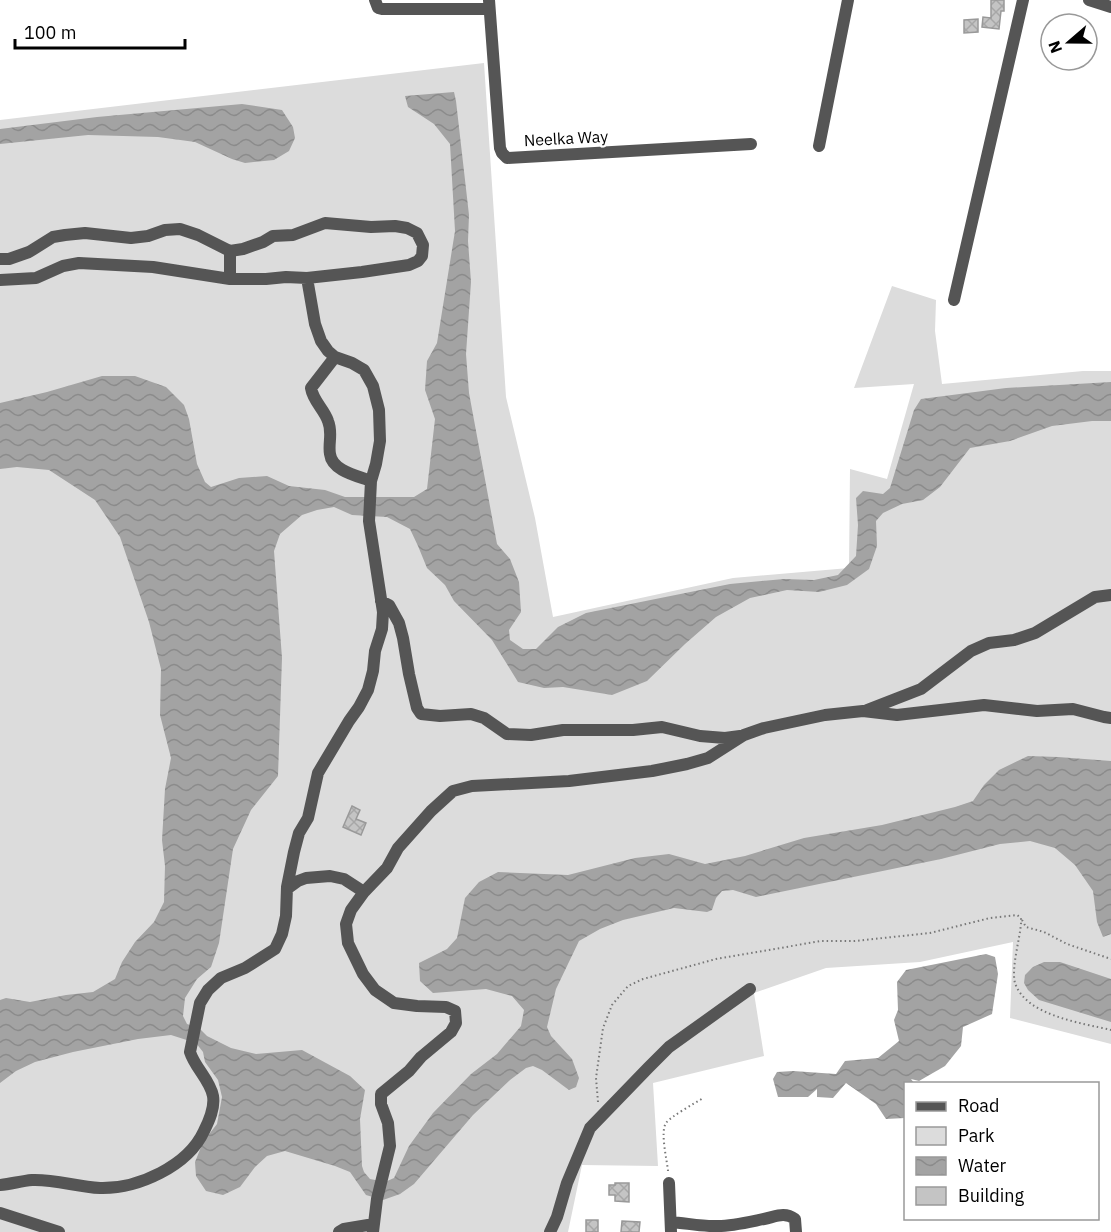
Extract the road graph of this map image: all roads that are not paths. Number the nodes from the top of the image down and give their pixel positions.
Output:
1 (375, 0) edge
2 (848, 0) edge
3 (1023, 0) edge
4 (1089, 0) edge
5 (489, 4) edge
6 (1111, 7) edge
7 (751, 144) dead end
8 (819, 146) dead end
9 (230, 251) junction
10 (0, 259) edge
11 (307, 278) junction
12 (230, 279) junction
13 (0, 280) edge
14 (954, 300) dead end
15 (335, 357) junction
16 (371, 486) junction
17 (1111, 595) edge
18 (381, 602) junction
19 (863, 711) junction
20 (1111, 718) edge
21 (744, 735) junction
22 (291, 867) junction
23 (306, 878) junction
24 (287, 889) junction
25 (364, 892) junction
26 (750, 989) dead end
27 (669, 1182) road end
28 (0, 1185) edge
29 (0, 1213) edge
30 (671, 1227) edge
31 (374, 1228) edge
32 (59, 1232) edge
33 (339, 1232) edge
34 (550, 1232) edge
35 (796, 1232) edge

1 - 5 street
2 - 8 street
3 - 14 street
4 - 6 street
5 - 7 street, Neelka Way
9 - 10 street
9 - 11 street
9 - 12 street
11 - 12 street
11 - 15 street
12 - 13 street
15 - 16 street
15 - 16 street
16 - 18 street
17 - 19 street
18 - 21 street
18 - 22 street
19 - 20 street
19 - 21 street
21 - 25 street
22 - 23 street
22 - 24 street
23 - 24 street
23 - 25 street
24 - 28 street
25 - 31 street
26 - 34 street
27 - 30 street
29 - 32 street
30 - 35 street
31 - 33 street

